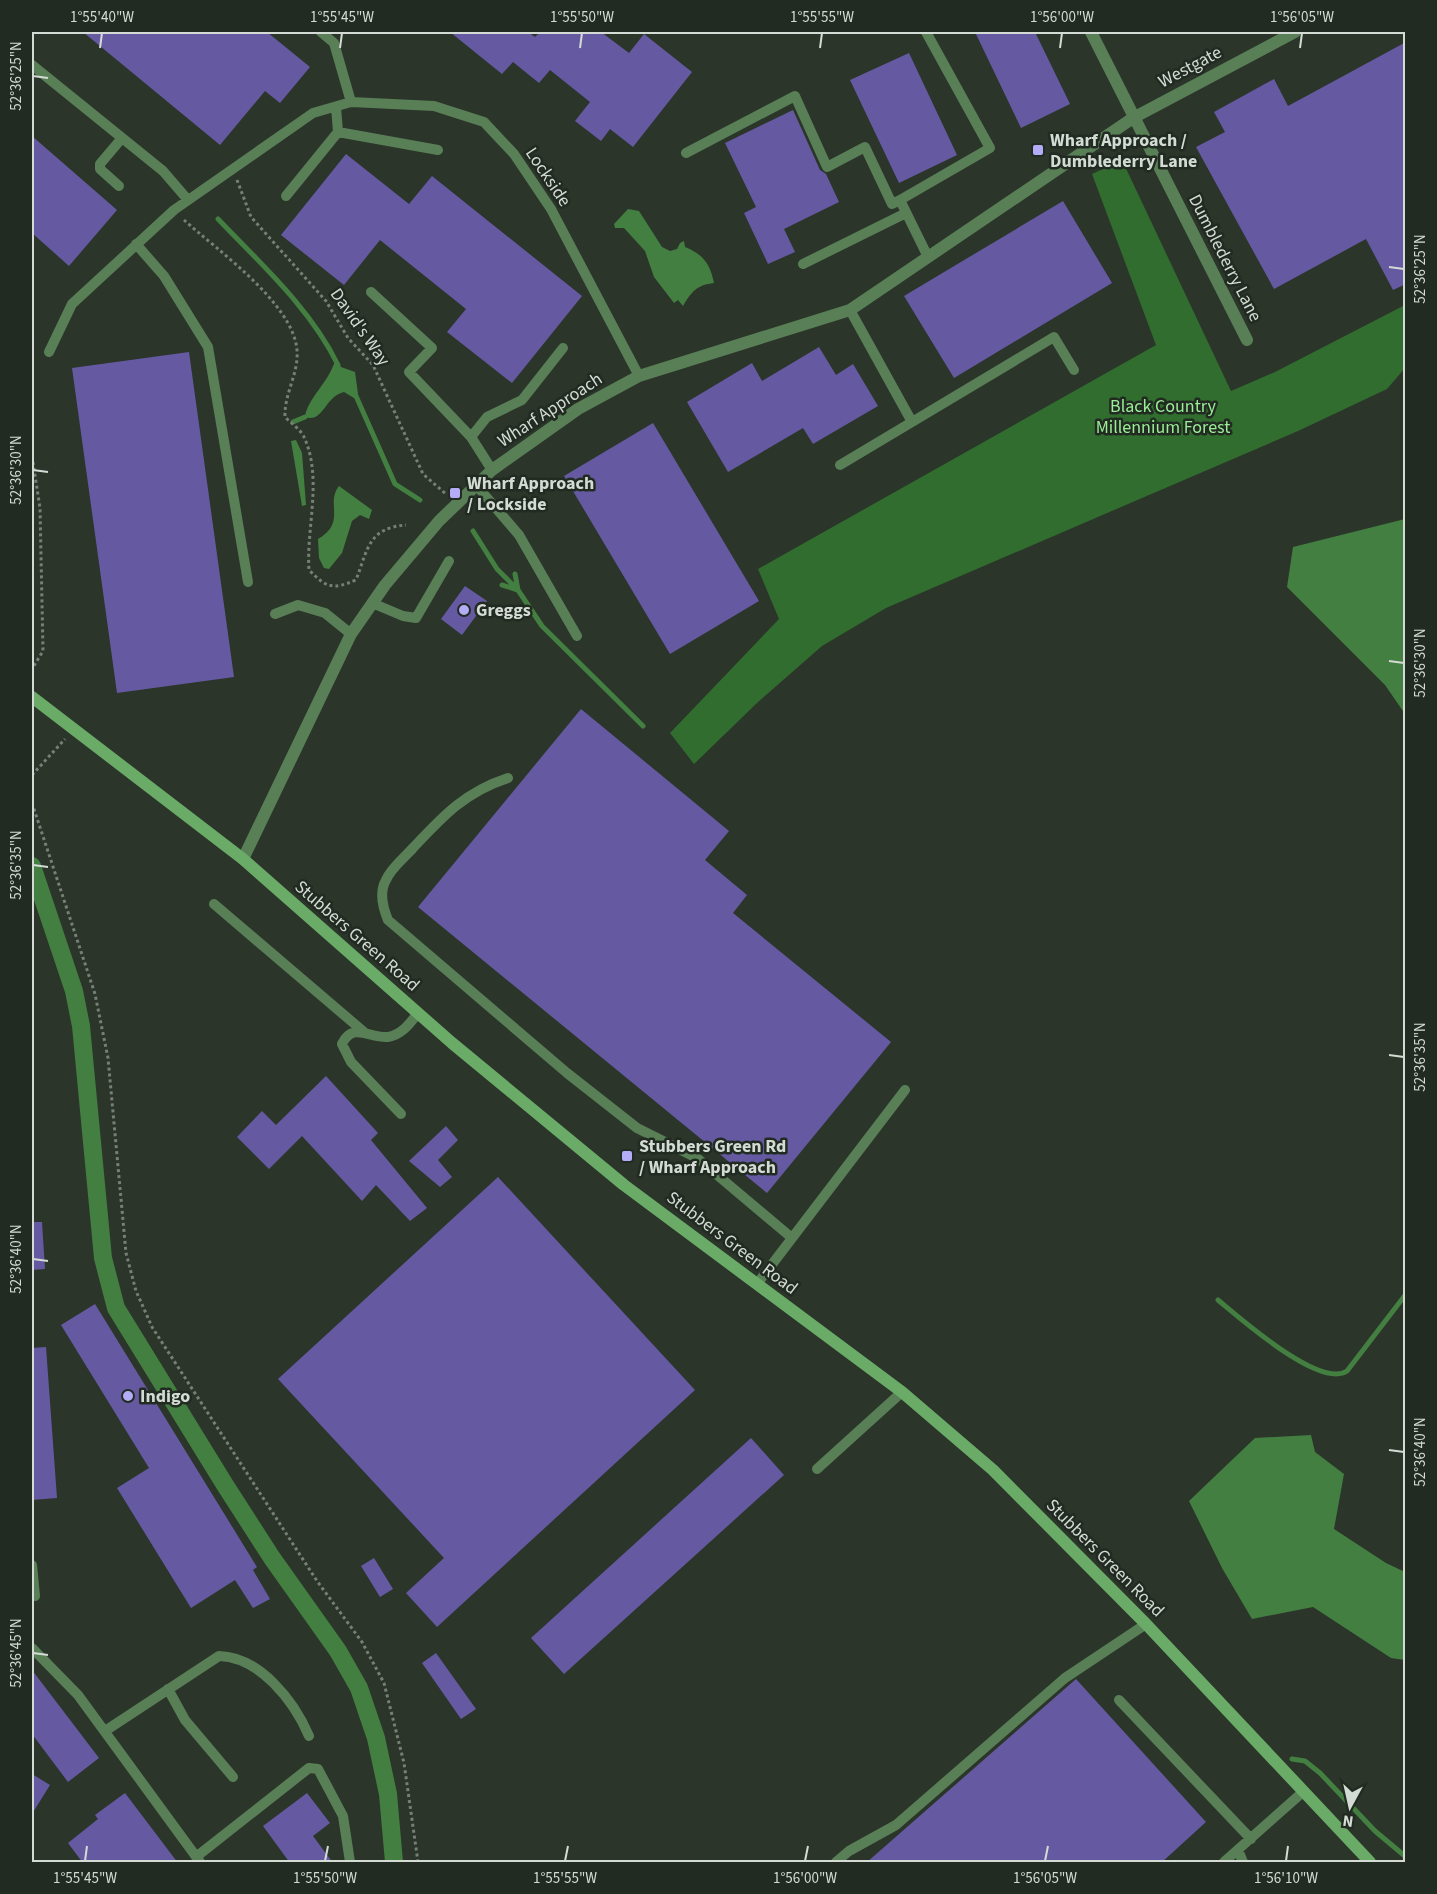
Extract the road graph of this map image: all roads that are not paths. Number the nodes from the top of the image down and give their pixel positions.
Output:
1 (321, 32) edge
2 (926, 32) edge
3 (1091, 32) edge
4 (1296, 32) edge
5 (32, 66) edge
6 (351, 102) junction
7 (336, 107) junction
8 (1133, 118) junction
9 (338, 132) junction
10 (122, 138) junction
11 (438, 150) dead end
12 (686, 153) dead end
13 (119, 186) dead end
14 (286, 196) dead end
15 (188, 200) junction
16 (900, 200) junction
17 (906, 213) junction
18 (136, 244) junction
19 (928, 256) junction
20 (803, 264) dead end
21 (371, 292) dead end
22 (850, 310) junction
23 (1247, 340) dead end
24 (564, 348) dead end
25 (49, 352) dead end
26 (1074, 370) dead end
27 (639, 376) junction
28 (912, 422) junction
29 (471, 437) junction
30 (840, 465) dead end
31 (492, 470) junction
32 (476, 485) junction
33 (449, 561) dead end
34 (248, 582) dead end
35 (372, 603) junction
36 (275, 614) dead end
37 (351, 634) junction
38 (577, 636) dead end
39 (32, 698) edge
40 (508, 778) dead end
41 (243, 860) junction
42 (214, 904) dead end
43 (418, 1014) junction
44 (364, 1032) junction
45 (905, 1090) dead end
46 (401, 1114) dead end
47 (792, 1238) junction
48 (757, 1284) junction
49 (902, 1392) junction
50 (817, 1469) dead end
51 (32, 1565) edge
52 (35, 1596) dead end
53 (1146, 1624) junction
54 (32, 1648) edge
55 (168, 1689) junction
56 (1119, 1700) dead end
57 (105, 1731) junction
58 (309, 1736) dead end
59 (233, 1777) dead end
60 (1304, 1791) junction
61 (1251, 1839) junction
62 (1238, 1850) junction
63 (198, 1860) edge
64 (350, 1863) edge
65 (837, 1863) edge
66 (1224, 1863) edge
67 (1243, 1863) edge
68 (1370, 1863) edge

1 - 6 lane
2 - 16 lane
3 - 8 street, Dumblederry Lane
4 - 8 street, Westgate
5 - 10 lane
6 - 7 lane, Lockside
6 - 27 lane, Lockside
7 - 9 lane
7 - 15 lane, Lockside
8 - 19 street, Wharf Approach
8 - 23 street, Dumblederry Lane
9 - 11 lane
9 - 14 lane
10 - 13 lane
10 - 15 lane
12 - 16 lane
15 - 18 lane, Lockside
16 - 17 lane
17 - 19 lane
17 - 20 lane
18 - 25 lane, Lockside
18 - 34 lane
19 - 22 street, Wharf Approach
21 - 29 lane
22 - 27 street, Wharf Approach
22 - 28 lane
24 - 29 lane
26 - 28 lane
27 - 31 street, Wharf Approach
28 - 30 lane
29 - 31 lane
31 - 32 street, Wharf Approach
32 - 35 street, Wharf Approach
32 - 38 lane
33 - 35 lane
35 - 37 street, Wharf Approach
36 - 37 lane
37 - 41 street, Wharf Approach
39 - 41 street, Stubbers Green Road
40 - 47 lane
41 - 43 street, Stubbers Green Road
42 - 44 lane
43 - 44 lane
43 - 48 street, Stubbers Green Road
44 - 46 lane
45 - 47 lane
47 - 48 lane
48 - 49 street, Stubbers Green Road
49 - 50 lane
49 - 53 street, Stubbers Green Road
51 - 52 lane
53 - 60 street, Stubbers Green Road
53 - 65 lane
54 - 57 lane
55 - 57 lane
55 - 58 lane
55 - 59 lane
56 - 61 lane
57 - 63 lane
60 - 61 lane
60 - 68 street, Stubbers Green Road
61 - 62 lane
62 - 66 lane
62 - 67 lane
63 - 64 lane

